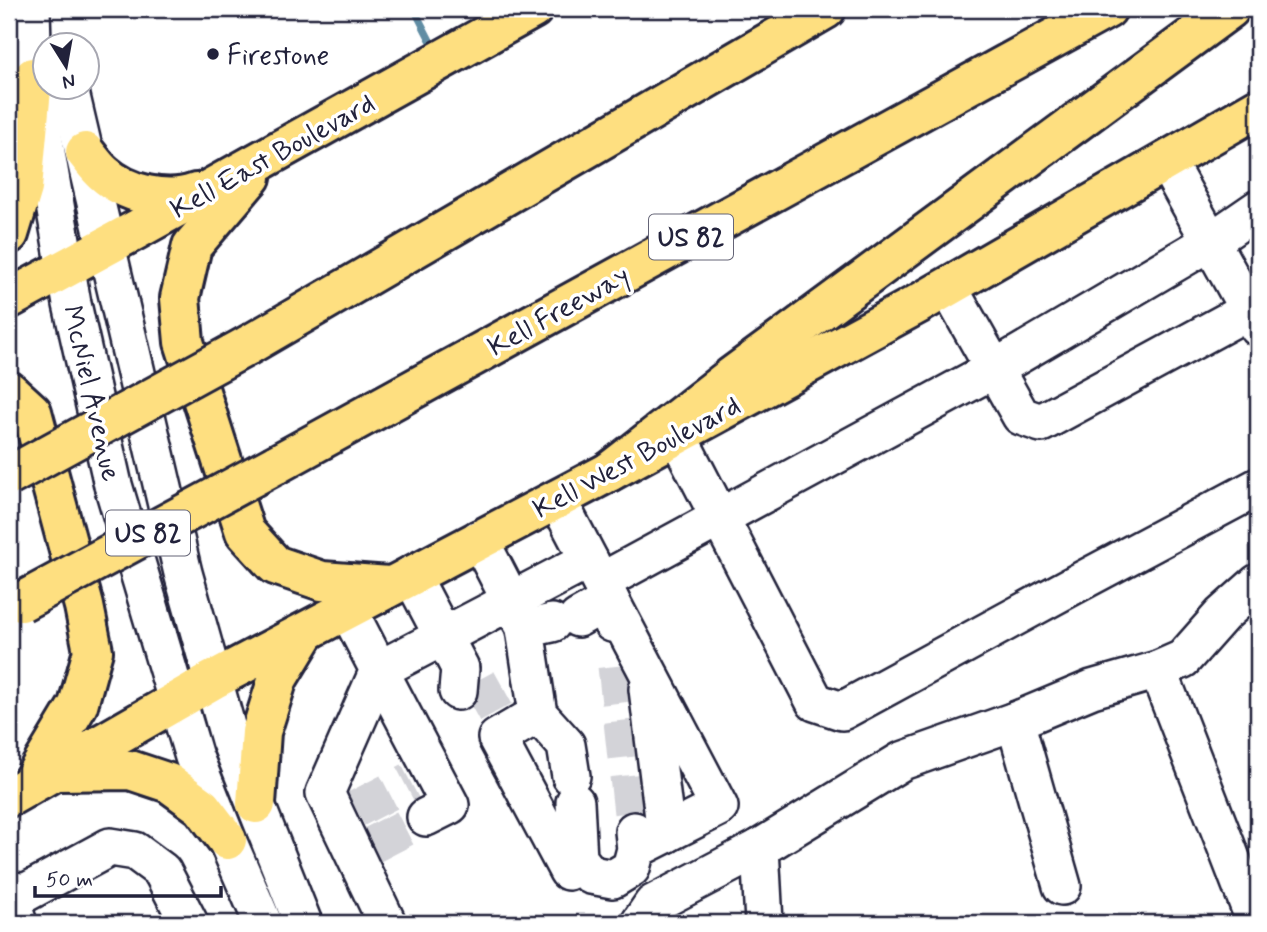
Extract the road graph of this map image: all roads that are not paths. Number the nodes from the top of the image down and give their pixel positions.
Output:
1 (31, 9) edge
2 (44, 9) edge
3 (533, 9) edge
4 (826, 9) edge
5 (1107, 9) edge
6 (1230, 9) edge
7 (52, 32) edge
8 (32, 43) edge
9 (32, 88) edge
10 (37, 102) edge
11 (72, 102) edge
12 (1258, 108) edge
13 (85, 152) junction
14 (268, 157) junction
15 (1166, 161) junction
16 (214, 187) junction
17 (1257, 213) edge
18 (9, 234) edge
19 (1210, 242) junction
20 (107, 247) junction
21 (66, 268) junction
22 (948, 287) junction
23 (9, 299) edge
24 (1254, 319) edge
25 (994, 369) junction
26 (9, 391) edge
27 (677, 435) junction
28 (609, 472) junction
29 (9, 476) edge
30 (1258, 487) edge
31 (557, 499) junction
32 (720, 518) junction
33 (479, 539) junction
34 (400, 580) junction
35 (600, 581) junction
36 (1258, 583) edge
37 (15, 605) edge
38 (347, 608) junction
39 (542, 618) junction
40 (308, 629) junction
41 (444, 636) junction
42 (631, 667) junction
43 (379, 670) junction
44 (1158, 670) junction
45 (213, 680) junction
46 (466, 680) tunnel mouth
47 (177, 700) junction
48 (538, 714) junction
49 (1015, 721) junction
50 (31, 785) edge
51 (256, 804) junction
52 (426, 817) tunnel mouth
53 (645, 838) junction
54 (227, 840) junction
55 (761, 848) junction
56 (568, 871) dead end
57 (1062, 886) dead end
58 (9, 890) edge
59 (9, 897) edge
60 (1254, 907) edge
61 (18, 923) edge
62 (189, 923) edge
63 (263, 923) edge
64 (303, 923) edge
65 (387, 923) edge
66 (640, 923) edge
67 (764, 923) edge

1 - 8 street, McNiel Avenue
2 - 7 street
3 - 14 main road, Kell East Boulevard
4 - 29 main road, bridge
5 - 37 main road, Kell Freeway / US 82, bridge
6 - 28 main road
9 - 18 main road
10 - 21 street, McNiel Avenue
11 - 13 street, McNiel Avenue
12 - 15 main road, Kell West Boulevard
13 - 16 main road
13 - 20 street, McNiel Avenue
14 - 16 main road, Kell East Boulevard
14 - 34 main road
15 - 19 street
15 - 22 main road, Kell West Boulevard
16 - 20 main road, Kell East Boulevard
17 - 19 street
19 - 24 street
19 - 25 street
20 - 21 main road, Kell East Boulevard
20 - 45 street, McNiel Avenue
21 - 23 main road, Kell East Boulevard
21 - 47 street, McNiel Avenue
22 - 25 street
22 - 27 main road, Kell West Boulevard
24 - 25 street
25 - 32 street
26 - 50 main road
27 - 28 main road, Kell West Boulevard
27 - 32 street
28 - 31 main road, Kell West Boulevard
30 - 32 street
31 - 33 main road, Kell West Boulevard
31 - 35 street
32 - 35 street
33 - 34 main road, Kell West Boulevard
33 - 39 street
34 - 38 main road, Kell West Boulevard
34 - 41 street
35 - 39 street
35 - 39 street
35 - 42 street
36 - 44 street
38 - 40 main road, Kell West Boulevard
38 - 43 street
39 - 41 street
39 - 48 street
40 - 45 main road, Kell West Boulevard
40 - 51 main road
41 - 43 street
41 - 46 street
42 - 53 street
42 - 53 street
43 - 52 street
43 - 65 street
44 - 49 street
44 - 60 street
45 - 47 main road, Kell West Boulevard
45 - 51 street, McNiel Avenue
47 - 50 main road, Kell West Boulevard
47 - 54 street, McNiel Avenue
48 - 53 street
48 - 56 street
49 - 55 street
49 - 57 street
50 - 54 main road
51 - 64 street, McNiel Avenue
54 - 63 street, McNiel Avenue
55 - 66 street
55 - 67 street
58 - 62 street
59 - 61 street

